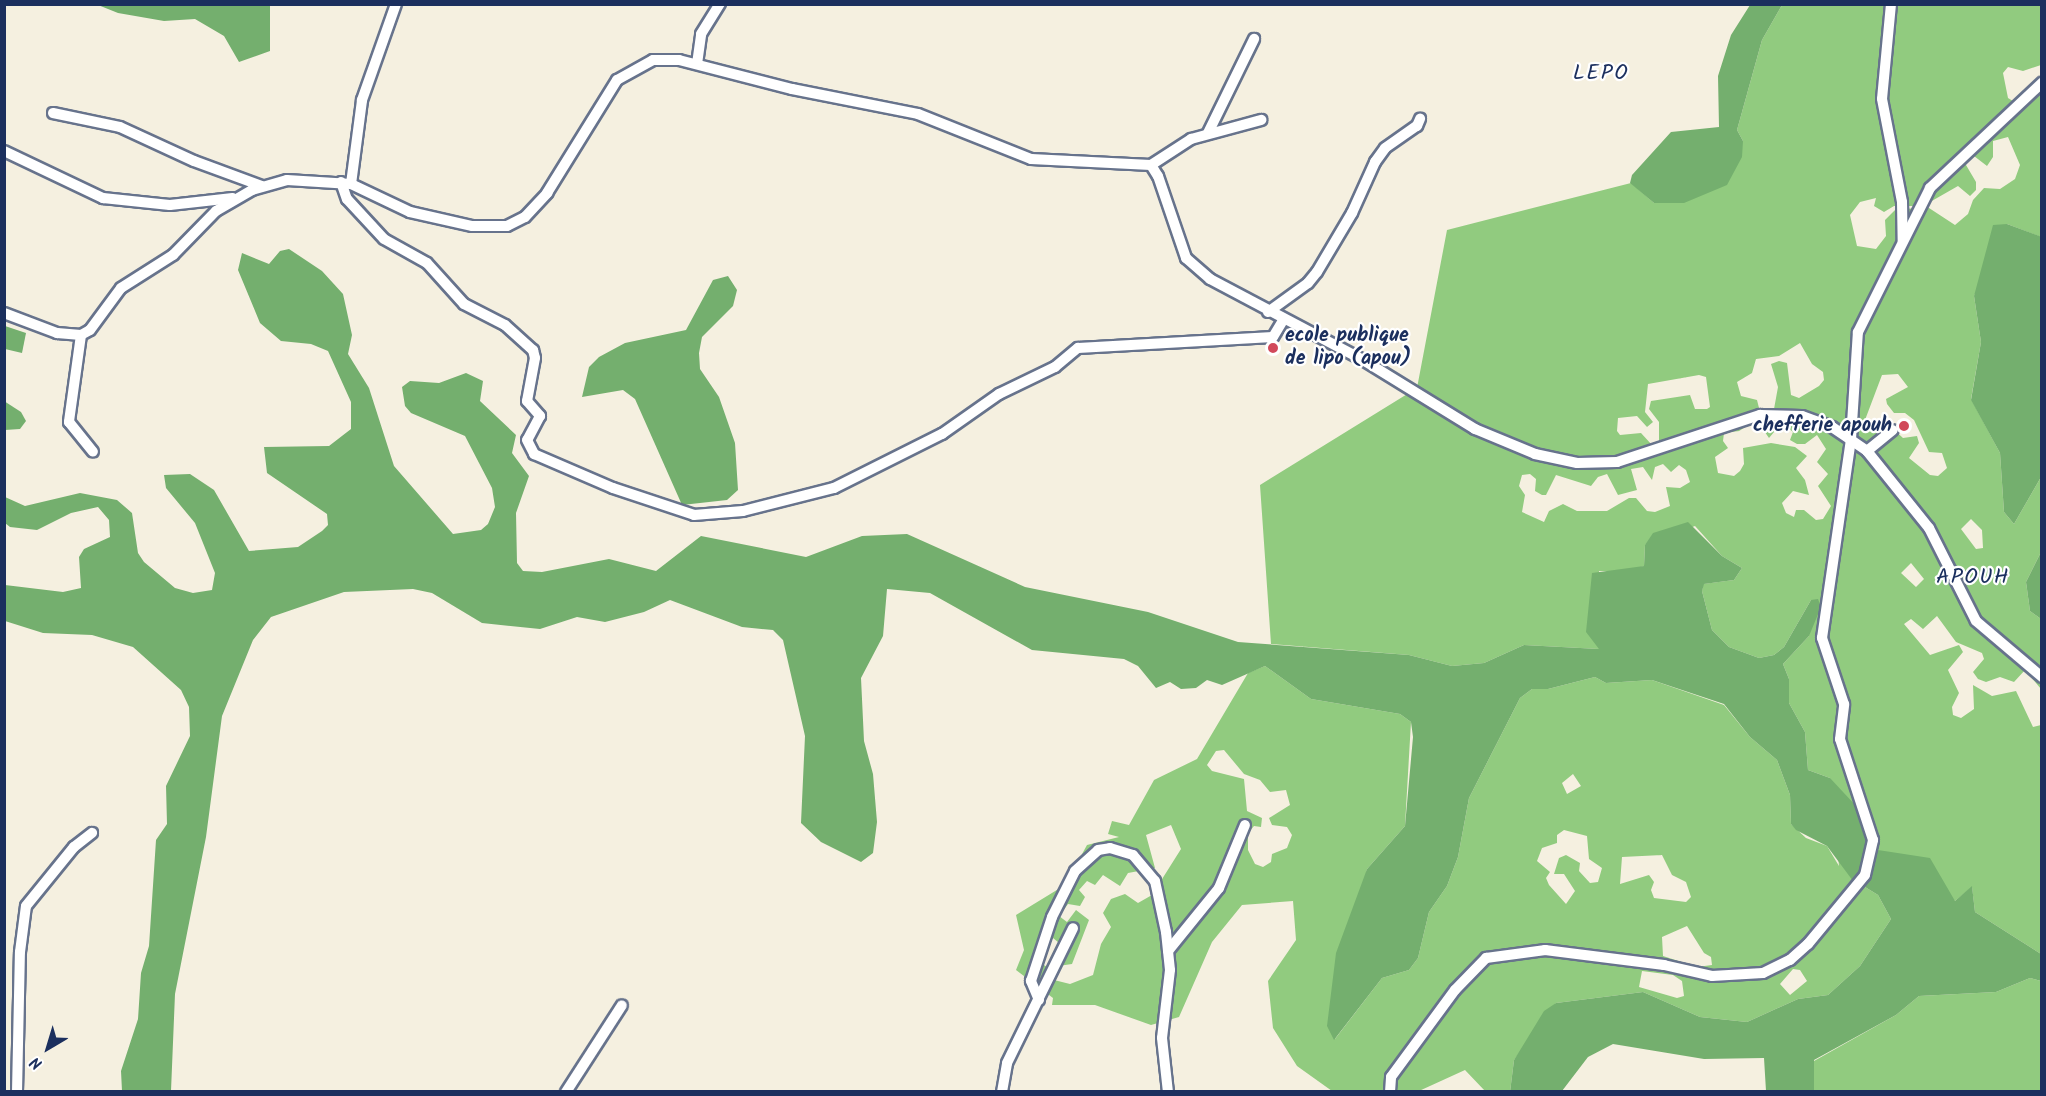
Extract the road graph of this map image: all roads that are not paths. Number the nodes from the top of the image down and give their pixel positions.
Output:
1 (396, 4) edge
2 (720, 4) edge
3 (1891, 4) edge
4 (1254, 39) dead end
5 (697, 64) junction
6 (2042, 83) edge
7 (53, 113) dead end
8 (1420, 119) dead end
9 (1261, 120) dead end
10 (1208, 133) junction
11 (4, 152) edge
12 (1150, 165) junction
13 (346, 183) junction
14 (262, 186) junction
15 (240, 197) junction
16 (1903, 241) junction
17 (1268, 312) junction
18 (4, 313) edge
19 (1284, 320) junction
20 (81, 335) junction
21 (1893, 430) dead end
22 (1851, 439) junction
23 (1868, 451) junction
24 (93, 452) dead end
25 (2042, 677) edge
26 (1245, 825) dead end
27 (92, 833) dead end
28 (1072, 928) dead end
29 (1168, 951) junction
30 (1039, 1000) junction
31 (622, 1005) dead end
32 (17, 1092) edge
33 (566, 1092) edge
34 (1002, 1092) edge
35 (1168, 1092) edge
36 (1390, 1092) edge

1 - 13 street
2 - 5 street
3 - 16 street
4 - 10 street
5 - 12 street
5 - 13 street
6 - 16 street
7 - 14 street
8 - 17 street
9 - 10 street
10 - 12 street
11 - 15 street
12 - 17 street
13 - 14 street
13 - 19 street
14 - 15 street
15 - 20 street
16 - 22 street
17 - 19 street
18 - 20 street
19 - 22 street
20 - 24 street
21 - 23 street
22 - 23 street
22 - 36 street
23 - 25 street
26 - 29 street
27 - 32 street
28 - 30 street
29 - 30 street
29 - 35 street
30 - 34 street
31 - 33 street

